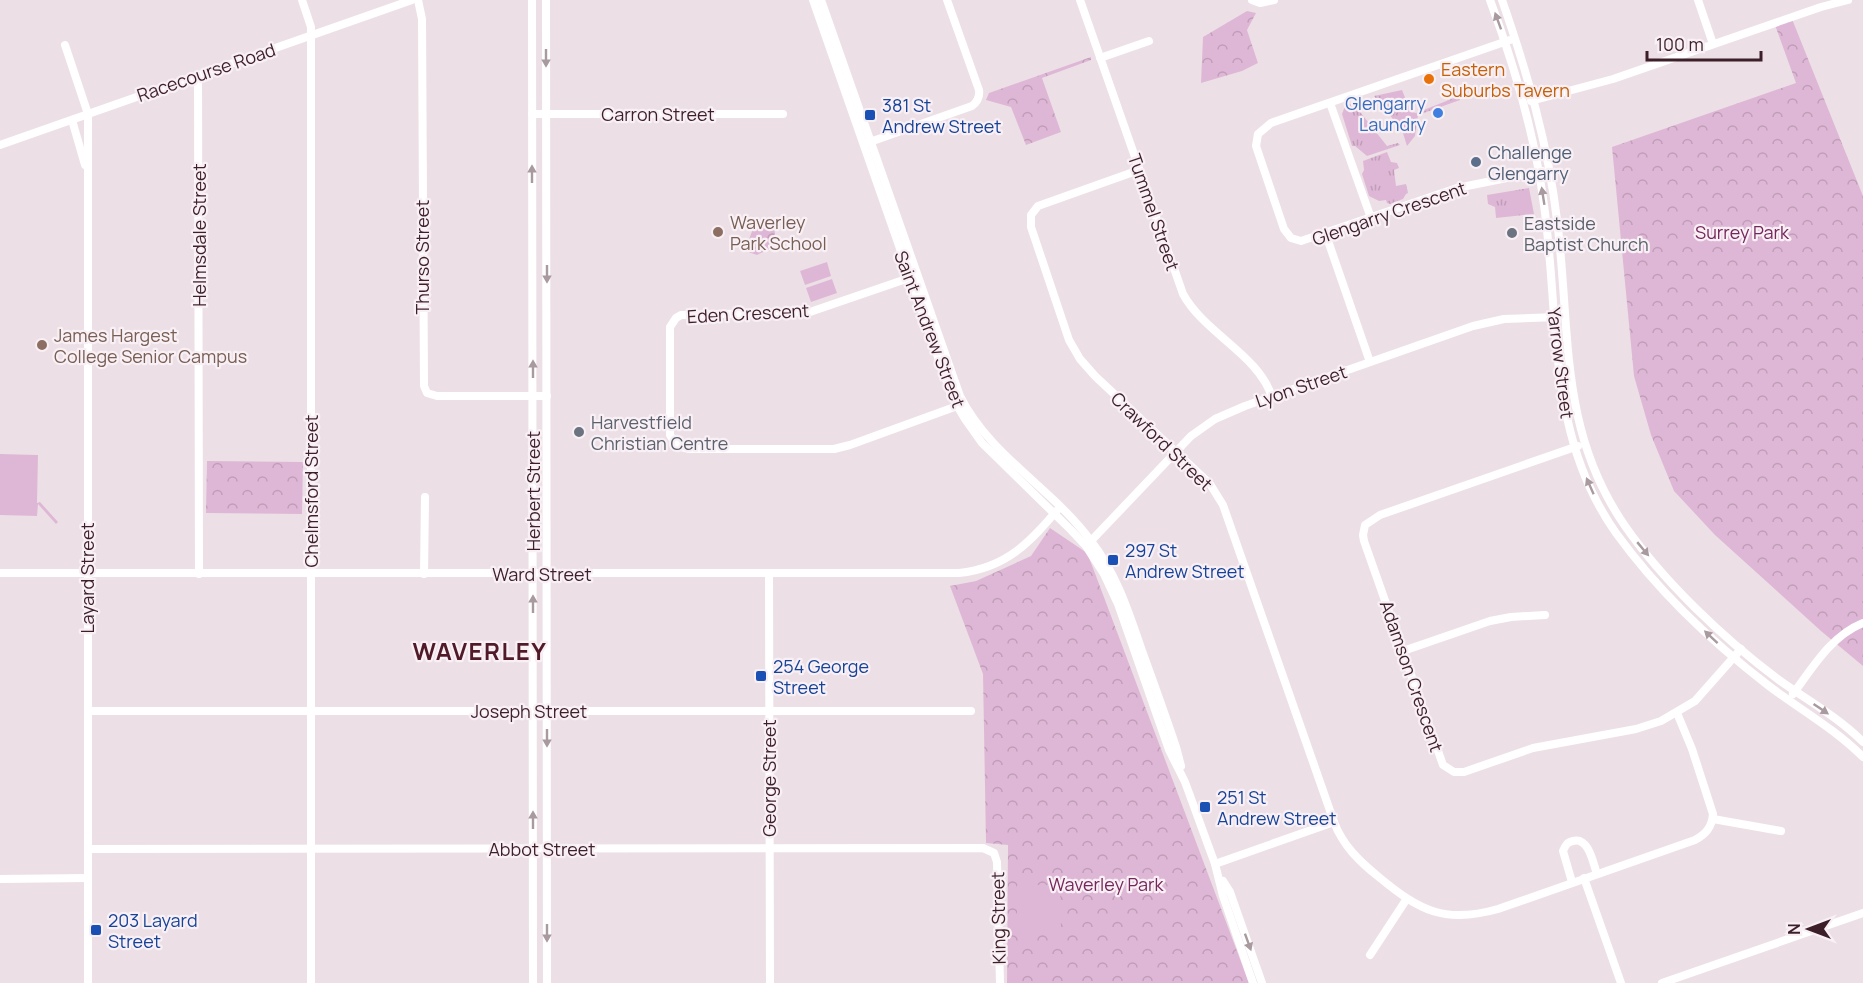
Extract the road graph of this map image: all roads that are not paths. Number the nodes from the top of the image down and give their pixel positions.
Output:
1 (302, 0) edge
2 (412, 0) edge
3 (418, 0) edge
4 (532, 0) edge
5 (546, 0) edge
6 (813, 0) edge
7 (821, 0) edge
8 (947, 0) edge
9 (1080, 0) edge
10 (1252, 0) edge
11 (1274, 0) edge
12 (1490, 0) edge
13 (1502, 0) edge
14 (1698, 0) edge
15 (1848, 0) edge
16 (311, 35) junction
17 (1516, 38) junction
18 (1149, 41) dead end
19 (1505, 41) junction
20 (1713, 44) junction
21 (65, 45) dead end
22 (1100, 58) junction
23 (198, 75) junction
24 (1534, 100) junction
25 (1330, 103) junction
26 (1524, 103) junction
27 (88, 114) junction
28 (532, 114) junction
29 (546, 114) junction
30 (783, 114) dead end
31 (72, 120) junction
32 (867, 143) junction
33 (0, 145) edge
34 (1550, 169) junction
35 (1139, 170) junction
36 (1539, 171) junction
37 (87, 173) junction
38 (1371, 218) junction
39 (1326, 235) junction
40 (532, 253) junction
41 (547, 253) junction
42 (913, 276) junction
43 (1565, 316) junction
44 (1554, 317) junction
45 (1370, 362) junction
46 (533, 396) junction
47 (547, 396) junction
48 (1272, 397) junction
49 (961, 404) junction
50 (1585, 443) junction
51 (1575, 447) junction
52 (1176, 452) junction
53 (425, 496) dead end
54 (1058, 510) junction
55 (1089, 544) junction
56 (0, 573) edge
57 (87, 574) junction
58 (199, 574) junction
59 (311, 574) junction
60 (424, 574) junction
61 (533, 574) junction
62 (547, 574) junction
63 (769, 574) junction
64 (1545, 615) dead end
65 (1863, 623) edge
66 (1741, 649) junction
67 (1403, 651) junction
68 (1733, 658) junction
69 (1795, 691) junction
70 (1789, 700) junction
71 (88, 711) junction
72 (311, 711) junction
73 (533, 711) junction
74 (769, 711) junction
75 (971, 711) dead end
76 (547, 712) junction
77 (1677, 713) junction
78 (1863, 742) edge
79 (1863, 757) edge
80 (1713, 819) junction
81 (1334, 822) junction
82 (1781, 831) dead end
83 (769, 848) junction
84 (88, 849) junction
85 (311, 849) junction
86 (533, 849) junction
87 (547, 849) junction
88 (994, 853) joint
89 (1215, 864) junction
90 (1597, 874) junction
91 (88, 878) junction
92 (1220, 878) junction
93 (1584, 878) junction
94 (0, 879) edge
95 (1572, 882) junction
96 (1406, 900) junction
97 (1863, 913) edge
98 (1370, 955) dead end
99 (88, 983) edge
100 (311, 983) edge
101 (533, 983) edge
102 (547, 983) edge
103 (770, 983) edge
104 (1000, 983) edge
105 (1253, 983) edge
106 (1262, 983) edge
107 (1621, 983) edge
108 (1662, 983) edge

1 - 16 street, Chelmsford Street
2 - 16 street, Racecourse Road
3 - 46 street, Thurso Street
4 - 28 street, Herbert Street
5 -> 29 street, Herbert Street
6 - 32 street, Saint Andrew Street
7 - 32 street, Saint Andrew Street
8 - 32 street
9 - 22 street, Tummel Street
10 - 11 street
19 -> 12 street, Yarrow Street
13 - 17 street, Yarrow Street
14 - 20 street
15 - 20 street
16 - 23 street, Racecourse Road
16 - 59 street, Chelmsford Street
17 - 19 street, Glengarry Crescent
17 - 24 street, Yarrow Street
18 - 22 street
19 - 25 street, Glengarry Crescent
19 - 26 street, Yarrow Street
20 - 24 street
21 - 27 street, Layard Street
22 - 35 street, Tummel Street
23 - 27 street, Racecourse Road
23 - 58 street, Helmsdale Street
24 - 26 street
24 - 34 street, Yarrow Street
25 - 38 street
25 - 39 street, Glengarry Crescent
26 - 36 street, Yarrow Street
27 - 31 street, Racecourse Road
27 - 37 street, Layard Street
28 - 29 street, Carron Street
40 -> 28 street, Herbert Street
29 - 30 street, Carron Street
29 - 41 street, Herbert Street
31 - 33 street, Racecourse Road
31 - 37 street, Layard Street
32 - 42 street, Saint Andrew Street
34 - 36 street, Glengarry Crescent
34 - 43 street, Yarrow Street
35 - 48 street, Tummel Street
35 - 52 street, Crawford Street
36 - 38 street, Glengarry Crescent
44 -> 36 street, Yarrow Street
37 - 57 street, Layard Street
38 - 39 street, Glengarry Crescent
39 - 45 street
40 - 41 street
46 -> 40 street, Herbert Street
41 -> 47 street, Herbert Street
42 - 49 street, Saint Andrew Street
42 - 49 street, Eden Crescent
43 - 44 street, Lyon Street
43 - 50 street, Yarrow Street
44 - 45 street, Lyon Street
44 - 51 street, Yarrow Street
45 - 48 street, Lyon Street
46 - 47 street, Thurso Street
46 - 61 street, Herbert Street
47 - 62 street, Herbert Street
48 - 52 street, Lyon Street
49 - 54 street, Saint Andrew Street
50 - 51 street, Adamson Crescent
50 -> 66 street, Yarrow Street
51 - 67 street, Adamson Crescent
68 -> 51 street, Yarrow Street
52 - 55 street, Lyon Street
52 - 81 street, Crawford Street
53 - 60 street
54 - 55 street, Saint Andrew Street
54 - 63 street, Ward Street
55 - 89 street, Saint Andrew Street
56 - 57 street, Ward Street
57 - 58 street, Ward Street
57 - 71 street, Layard Street
58 - 59 street, Ward Street
59 - 60 street, Ward Street
59 - 72 street, Chelmsford Street
60 - 61 street, Ward Street
61 - 62 street, Ward Street
73 -> 61 street, Herbert Street
62 - 63 street, Ward Street
62 - 76 street, Herbert Street
63 - 74 street, George Street
64 - 67 street
65 - 69 street
66 - 68 street, Adamson Crescent
66 - 69 street, Yarrow Street
67 - 77 street, Adamson Crescent
68 - 70 street, Yarrow Street
68 - 77 street, Adamson Crescent
69 - 70 street
69 -> 78 street, Yarrow Street
70 - 79 street, Yarrow Street
71 - 72 street, Joseph Street
71 - 84 street, Layard Street
72 - 73 street, Joseph Street
72 - 85 street, Chelmsford Street
73 - 76 street, Joseph Street
86 -> 73 street, Herbert Street
74 - 75 street, Joseph Street
74 - 76 street, Joseph Street
74 - 83 street, George Street
76 -> 87 street, Herbert Street
77 - 80 street
80 - 82 street
80 - 90 street, Crawford Street
81 - 89 street
81 - 96 street, Crawford Street
83 - 87 street, Abbot Street
83 - 88 street, Abbot Street
83 - 103 street, George Street
84 - 85 street, Abbot Street
84 - 91 street, Layard Street
85 - 86 street, Abbot Street
85 - 100 street, Chelmsford Street
86 - 87 street, Abbot Street
86 - 101 street, Herbert Street
87 -> 102 street, Herbert Street
88 - 104 street, King Street
89 - 92 street, Saint Andrew Street
90 - 93 street, Crawford Street
90 - 95 street
91 - 94 street
91 - 99 street, Layard Street
92 - 105 street, Saint Andrew Street
92 -> 106 street, Saint Andrew Street
93 - 95 street, Crawford Street
93 - 107 street
95 - 96 street, Crawford Street
96 - 98 street
97 - 108 street

